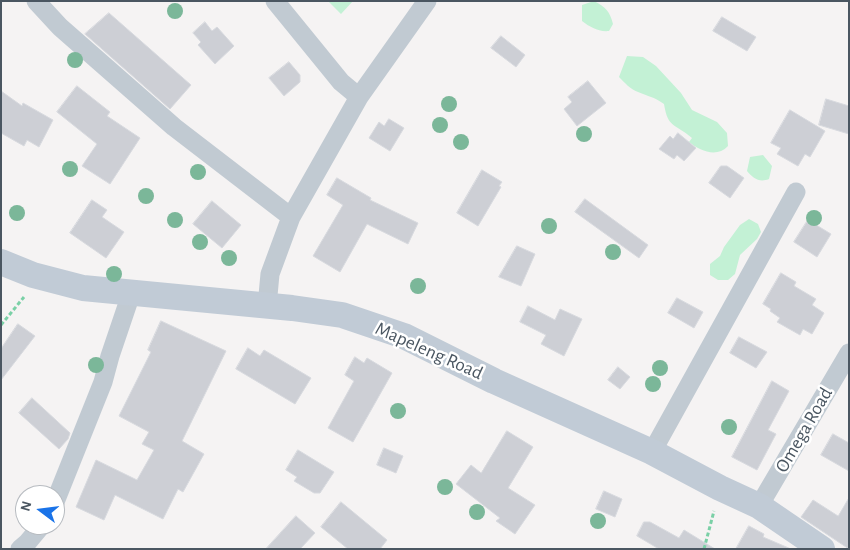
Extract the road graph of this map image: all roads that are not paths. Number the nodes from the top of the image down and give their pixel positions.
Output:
1 (36, 1) edge
2 (275, 1) edge
3 (427, 1) edge
4 (359, 97) junction
5 (796, 192) dead end
6 (291, 218) junction
7 (1, 262) edge
8 (131, 294) junction
9 (267, 306) junction
10 (849, 354) edge
11 (652, 452) junction
12 (62, 485) edge
13 (759, 506) junction
14 (34, 535) edge
15 (20, 549) edge
16 (822, 549) edge

1 - 6 street
2 - 4 street
3 - 4 street
4 - 6 street
5 - 11 street
6 - 9 street
7 - 8 street, Mapeleng Road
8 - 9 street, Mapeleng Road
8 - 12 street
9 - 11 street, Mapeleng Road
10 - 13 street, Omega Road
11 - 13 street, Mapeleng Road
13 - 16 street, Mapeleng Road
14 - 15 street

